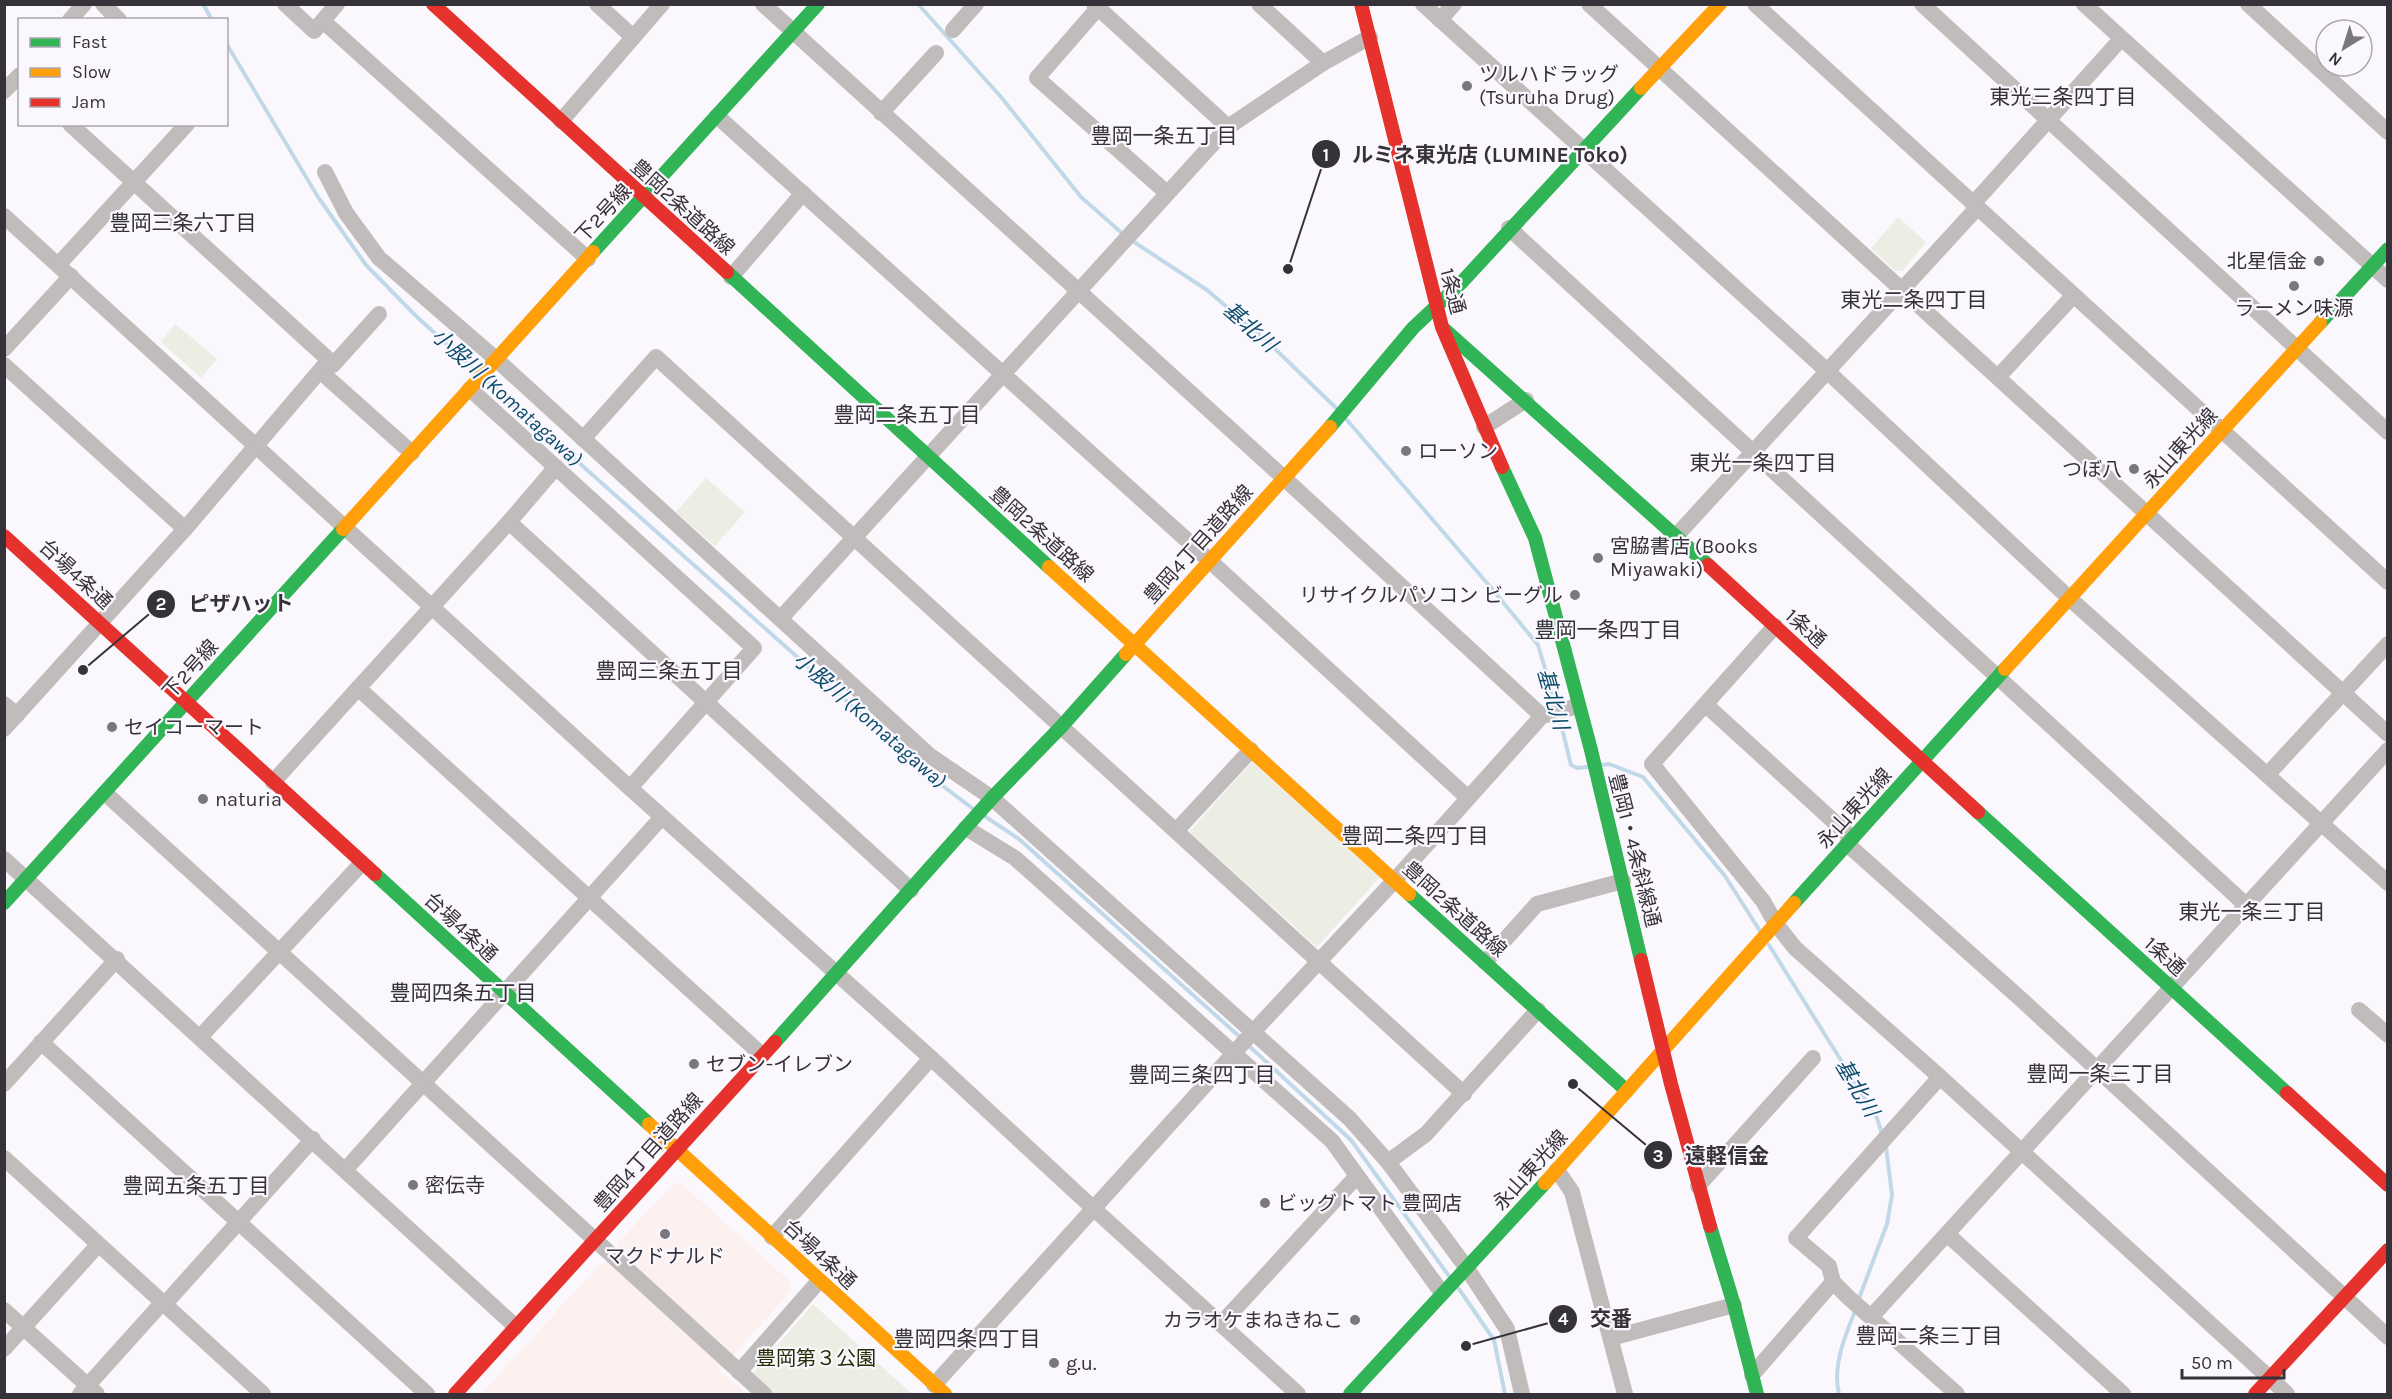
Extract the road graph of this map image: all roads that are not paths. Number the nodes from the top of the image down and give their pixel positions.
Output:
1 (84, 4) edge
2 (103, 4) edge
3 (285, 4) edge
4 (337, 4) edge
5 (433, 4) edge
6 (597, 4) edge
7 (662, 4) edge
8 (763, 4) edge
9 (818, 4) edge
10 (976, 4) edge
11 (1259, 4) edge
12 (1361, 4) edge
13 (1423, 4) edge
14 (1455, 4) edge
15 (1590, 4) edge
16 (1720, 4) edge
17 (1755, 4) edge
18 (2084, 4) edge
19 (2248, 4) edge
20 (1096, 6) edge
21 (1927, 6) edge
22 (72, 18) edge
23 (117, 18) edge
24 (1440, 20) junction
25 (323, 21) junction
26 (953, 30) dead end
27 (793, 32) junction
28 (633, 37) junction
29 (1370, 37) junction
30 (2121, 39) junction
31 (936, 53) dead end
32 (1323, 63) junction
33 (1660, 68) junction
34 (18, 78) edge
35 (4, 92) edge
36 (881, 112) junction
37 (717, 116) junction
38 (2048, 120) junction
39 (561, 121) junction
40 (72, 126) edge
41 (185, 126) edge
42 (1228, 127) junction
43 (2388, 132) edge
44 (1583, 149) junction
45 (325, 172) dead end
46 (133, 182) junction
47 (1167, 193) junction
48 (803, 194) junction
49 (644, 198) junction
50 (1975, 206) junction
51 (4, 216) edge
52 (1509, 228) junction
53 (2388, 249) edge
54 (588, 259) junction
55 (2372, 266) junction
56 (65, 270) junction
57 (730, 277) junction
58 (2388, 280) edge
59 (1902, 290) junction
60 (1077, 291) junction
61 (2073, 296) junction
62 (1436, 306) junction
63 (379, 314) dead end
64 (1442, 327) junction
65 (2296, 348) junction
66 (4, 349) edge
67 (493, 363) junction
68 (4, 365) edge
69 (324, 366) junction
70 (1826, 370) junction
71 (1003, 375) junction
72 (1998, 377) junction
73 (473, 385) junction
74 (1526, 400) junction
75 (1484, 428) junction
76 (2221, 432) junction
77 (2388, 432) edge
78 (583, 439) junction
79 (258, 445) junction
80 (1753, 450) junction
81 (412, 453) junction
82 (928, 457) junction
83 (556, 466) junction
84 (1284, 478) junction
85 (2147, 513) junction
86 (509, 522) junction
87 (346, 526) junction
88 (185, 529) junction
89 (4, 536) edge
90 (1676, 536) junction
91 (855, 537) junction
92 (1210, 561) junction
93 (2388, 582) edge
94 (2069, 598) junction
95 (433, 606) junction
96 (781, 618) junction
97 (100, 623) junction
98 (1775, 626) junction
99 (1134, 644) junction
100 (2388, 644) edge
101 (1999, 677) junction
102 (358, 688) junction
103 (2342, 693) junction
104 (187, 702) junction
105 (705, 704) junction
106 (1706, 705) junction
107 (1578, 706) junction
108 (11, 710) edge
109 (1551, 714) junction
110 (1061, 727) junction
111 (4, 729) edge
112 (2388, 734) edge
113 (1251, 750) junction
114 (2388, 750) edge
115 (1923, 761) junction
116 (2268, 774) junction
117 (273, 782) junction
118 (630, 788) junction
119 (105, 793) junction
120 (1468, 798) junction
121 (989, 802) junction
122 (662, 817) junction
123 (2322, 822) junction
124 (969, 825) junction
125 (1176, 831) junction
126 (1849, 841) junction
127 (4, 859) edge
128 (362, 863) junction
129 (27, 879) junction
130 (2386, 879) edge
131 (1394, 881) junction
132 (1623, 881) junction
133 (911, 890) junction
134 (589, 899) junction
135 (4, 903) edge
136 (2247, 906) junction
137 (1773, 927) junction
138 (279, 951) junction
139 (117, 959) junction
140 (1320, 962) junction
141 (1485, 962) junction
142 (837, 973) junction
143 (2172, 989) junction
144 (505, 993) junction
145 (1538, 1010) junction
146 (2359, 1010) dead end
147 (2388, 1035) edge
148 (201, 1036) junction
149 (41, 1042) junction
150 (1244, 1043) junction
151 (1663, 1049) junction
152 (762, 1055) junction
153 (932, 1058) junction
154 (1813, 1058) dead end
155 (2097, 1069) junction
156 (1940, 1077) junction
157 (4, 1084) edge
158 (423, 1084) junction
159 (1627, 1091) junction
160 (1464, 1094) junction
161 (313, 1139) junction
162 (677, 1150) junction
163 (2022, 1151) junction
164 (4, 1158) edge
165 (1388, 1162) junction
166 (346, 1169) junction
167 (1557, 1170) junction
168 (1357, 1176) junction
169 (2388, 1185) edge
170 (1698, 1186) junction
171 (1094, 1209) junction
172 (239, 1222) junction
173 (1947, 1234) junction
174 (772, 1237) junction
175 (595, 1240) junction
176 (98, 1245) junction
177 (2388, 1250) edge
178 (1464, 1270) junction
179 (819, 1281) junction
180 (1833, 1282) junction
181 (1445, 1290) junction
182 (2344, 1297) junction
183 (163, 1304) junction
184 (1734, 1305) junction
185 (4, 1310) edge
186 (1868, 1314) junction
187 (1221, 1324) junction
188 (516, 1327) junction
189 (24, 1328) junction
190 (2388, 1337) edge
191 (1611, 1338) junction
192 (4, 1349) edge
193 (738, 1372) junction
194 (1752, 1375) junction
195 (2270, 1378) junction
196 (939, 1390) edge
197 (88, 1392) edge
198 (263, 1395) edge
199 (427, 1395) edge
200 (455, 1395) edge
201 (764, 1395) edge
202 (1298, 1395) edge
203 (1350, 1395) edge
204 (1522, 1395) edge
205 (1625, 1395) edge
206 (1756, 1395) edge
207 (1957, 1395) edge
208 (2122, 1395) edge
209 (2255, 1395) edge
210 (2287, 1395) edge

1 - 22 street
2 - 23 street
3 - 25 street
4 - 25 street
5 - 39 street, 豊岡2条道路線
6 - 28 street
7 - 28 street
8 - 27 street
9 - 27 street, 下2号線
10 - 26 street
11 - 32 street
12 - 29 street, 1条通
13 - 24 street
14 - 24 street
15 - 33 street
16 - 33 street, 豊岡4丁目道路線
17 - 50 street
18 - 30 street
19 - 43 street
20 - 42 street
20 - 47 street
21 - 38 street
24 - 44 street
25 - 54 street
27 - 36 street
27 - 37 street, 下2号線
28 - 39 street
29 - 32 street
29 - 62 street, 1条通
30 - 38 street
30 - 55 street
31 - 36 street
32 - 42 street
33 - 44 street, 豊岡4丁目道路線
33 - 59 street
34 - 35 street
36 - 60 street
37 - 48 street
37 - 49 street, 下2号線
38 - 50 street
38 - 65 street
39 - 49 street, 豊岡2条道路線
40 - 46 street
41 - 46 street
42 - 47 street
44 - 52 street, 豊岡4丁目道路線
44 - 70 street
45 - 67 street
46 - 56 street
46 - 69 street
47 - 60 street
48 - 57 street
48 - 71 street
49 - 54 street, 下2号線
49 - 57 street, 豊岡2条道路線
50 - 59 street
50 - 61 street
51 - 56 street
52 - 62 street, 豊岡4丁目道路線
52 - 80 street
53 - 55 street, 永山東光線
54 - 67 street, 下2号線
55 - 58 street
55 - 65 street, 永山東光線
56 - 66 street
56 - 79 street
57 - 82 street, 豊岡2条道路線
59 - 70 street
59 - 72 street
60 - 71 street
60 - 84 street
61 - 72 street
61 - 76 street
62 - 64 street, 1条通
62 - 84 street, 豊岡4丁目道路線
63 - 69 street
64 - 74 street, 1条通
64 - 75 street, 豊岡1・4条斜線通
65 - 76 street, 永山東光線
65 - 77 street
67 - 73 street, 下2号線
67 - 78 street
68 - 88 street
69 - 79 street
69 - 81 street
70 - 80 street
70 - 94 street
71 - 82 street
71 - 92 street
72 - 85 street
73 - 81 street, 下2号線
73 - 83 street
74 - 75 street
74 - 90 street, 1条通
75 - 107 street, 豊岡1・4条斜線通
76 - 85 street, 永山東光線
76 - 93 street
78 - 91 street
78 - 96 street
79 - 87 street
79 - 88 street
80 - 90 street
80 - 101 street
81 - 87 street, 下2号線
82 - 91 street
82 - 99 street, 豊岡2条道路線
83 - 86 street
83 - 105 street
84 - 92 street, 豊岡4丁目道路線
84 - 109 street
85 - 94 street, 永山東光線
85 - 103 street
86 - 95 street
86 - 105 street
87 - 95 street
87 - 104 street, 下2号線
88 - 97 street
89 - 97 street, 台場4条通
90 - 98 street, 1条通
91 - 96 street
91 - 110 street
92 - 99 street, 豊岡4丁目道路線
92 - 120 street
94 - 101 street, 永山東光線
94 - 116 street
95 - 102 street
95 - 118 street
96 - 121 street
97 - 104 street, 台場4条通
97 - 108 street
98 - 106 street
98 - 115 street, 1条通
99 - 110 street, 豊岡4丁目道路線
99 - 113 street, 豊岡2条道路線
100 - 103 street
101 - 115 street, 永山東光線
101 - 136 street
102 - 117 street
102 - 134 street
103 - 112 street
103 - 116 street
104 - 117 street, 台場4条通
104 - 119 street, 下2号線
105 - 118 street
105 - 133 street
106 - 126 street
106 - 137 street
107 - 109 street
107 - 132 street, 豊岡1・4条斜線通
108 - 111 street
109 - 120 street
110 - 121 street, 豊岡4丁目道路線
110 - 125 street
113 - 125 street
113 - 131 street, 豊岡2条道路線
114 - 123 street
115 - 126 street, 永山東光線
115 - 143 street, 1条通
116 - 123 street
117 - 128 street, 台場4条通
118 - 122 street
119 - 129 street, 下2号線
119 - 138 street
120 - 131 street
121 - 124 street, 豊岡4丁目道路線
121 - 150 street
122 - 134 street
122 - 142 street
123 - 130 street
123 - 136 street
124 - 133 street, 豊岡4丁目道路線
124 - 150 street
125 - 140 street
126 - 137 street, 永山東光線
126 - 155 street
127 - 129 street
128 - 138 street
128 - 144 street, 台場4条通
129 - 135 street, 下2号線
129 - 139 street
131 - 140 street
131 - 141 street, 豊岡2条道路線
132 - 141 street
132 - 151 street, 豊岡1・4条斜線通
133 - 142 street, 豊岡4丁目道路線
134 - 144 street
134 - 152 street
136 - 143 street
137 - 151 street, 永山東光線
137 - 156 street
138 - 148 street
138 - 158 street
139 - 148 street
139 - 149 street
140 - 150 street
140 - 160 street
141 - 145 street, 豊岡2条道路線
142 - 152 street, 豊岡4丁目道路線
142 - 153 street
143 - 155 street
143 - 169 street, 1条通
144 - 158 street
144 - 162 street, 台場4条通
145 - 159 street, 豊岡2条道路線
145 - 160 street
146 - 147 street
148 - 161 street
149 - 157 street
149 - 172 street
150 - 165 street
150 - 168 street
150 - 171 street
151 - 159 street, 永山東光線
151 - 170 street, 豊岡1・4条斜線通
152 - 162 street, 豊岡4丁目道路線
153 - 171 street
153 - 174 street
154 - 170 street
155 - 163 street
155 - 182 street
156 - 163 street
156 - 180 street
158 - 166 street
158 - 175 street
159 - 167 street, 永山東光線
160 - 165 street
161 - 166 street
161 - 172 street
162 - 174 street, 台場4条通
162 - 175 street, 豊岡4丁目道路線
163 - 173 street
163 - 195 street
164 - 176 street
165 - 178 street
166 - 188 street
167 - 178 street, 永山東光線
167 - 191 street
168 - 181 street
168 - 187 street
170 - 184 street, 豊岡1・4条斜線通
171 - 187 street
171 - 196 street
172 - 183 street
172 - 199 street
173 - 186 street
173 - 208 street
174 - 179 street, 台場4条通
175 - 188 street, 豊岡4丁目道路線
175 - 193 street
176 - 183 street
176 - 189 street
177 - 182 street
178 - 181 street, 永山東光線
178 - 204 street
179 - 193 street
179 - 196 street, 台場4条通
180 - 186 street
180 - 194 street
181 - 203 street, 永山東光線
182 - 190 street
182 - 195 street
183 - 197 street
183 - 198 street
184 - 191 street
184 - 194 street, 豊岡1・4条斜線通
185 - 189 street
186 - 207 street
187 - 202 street
188 - 200 street, 豊岡4丁目道路線
189 - 192 street
189 - 197 street
191 - 205 street
193 - 201 street
194 - 206 street, 豊岡1・4条斜線通
195 - 209 street
195 - 210 street

